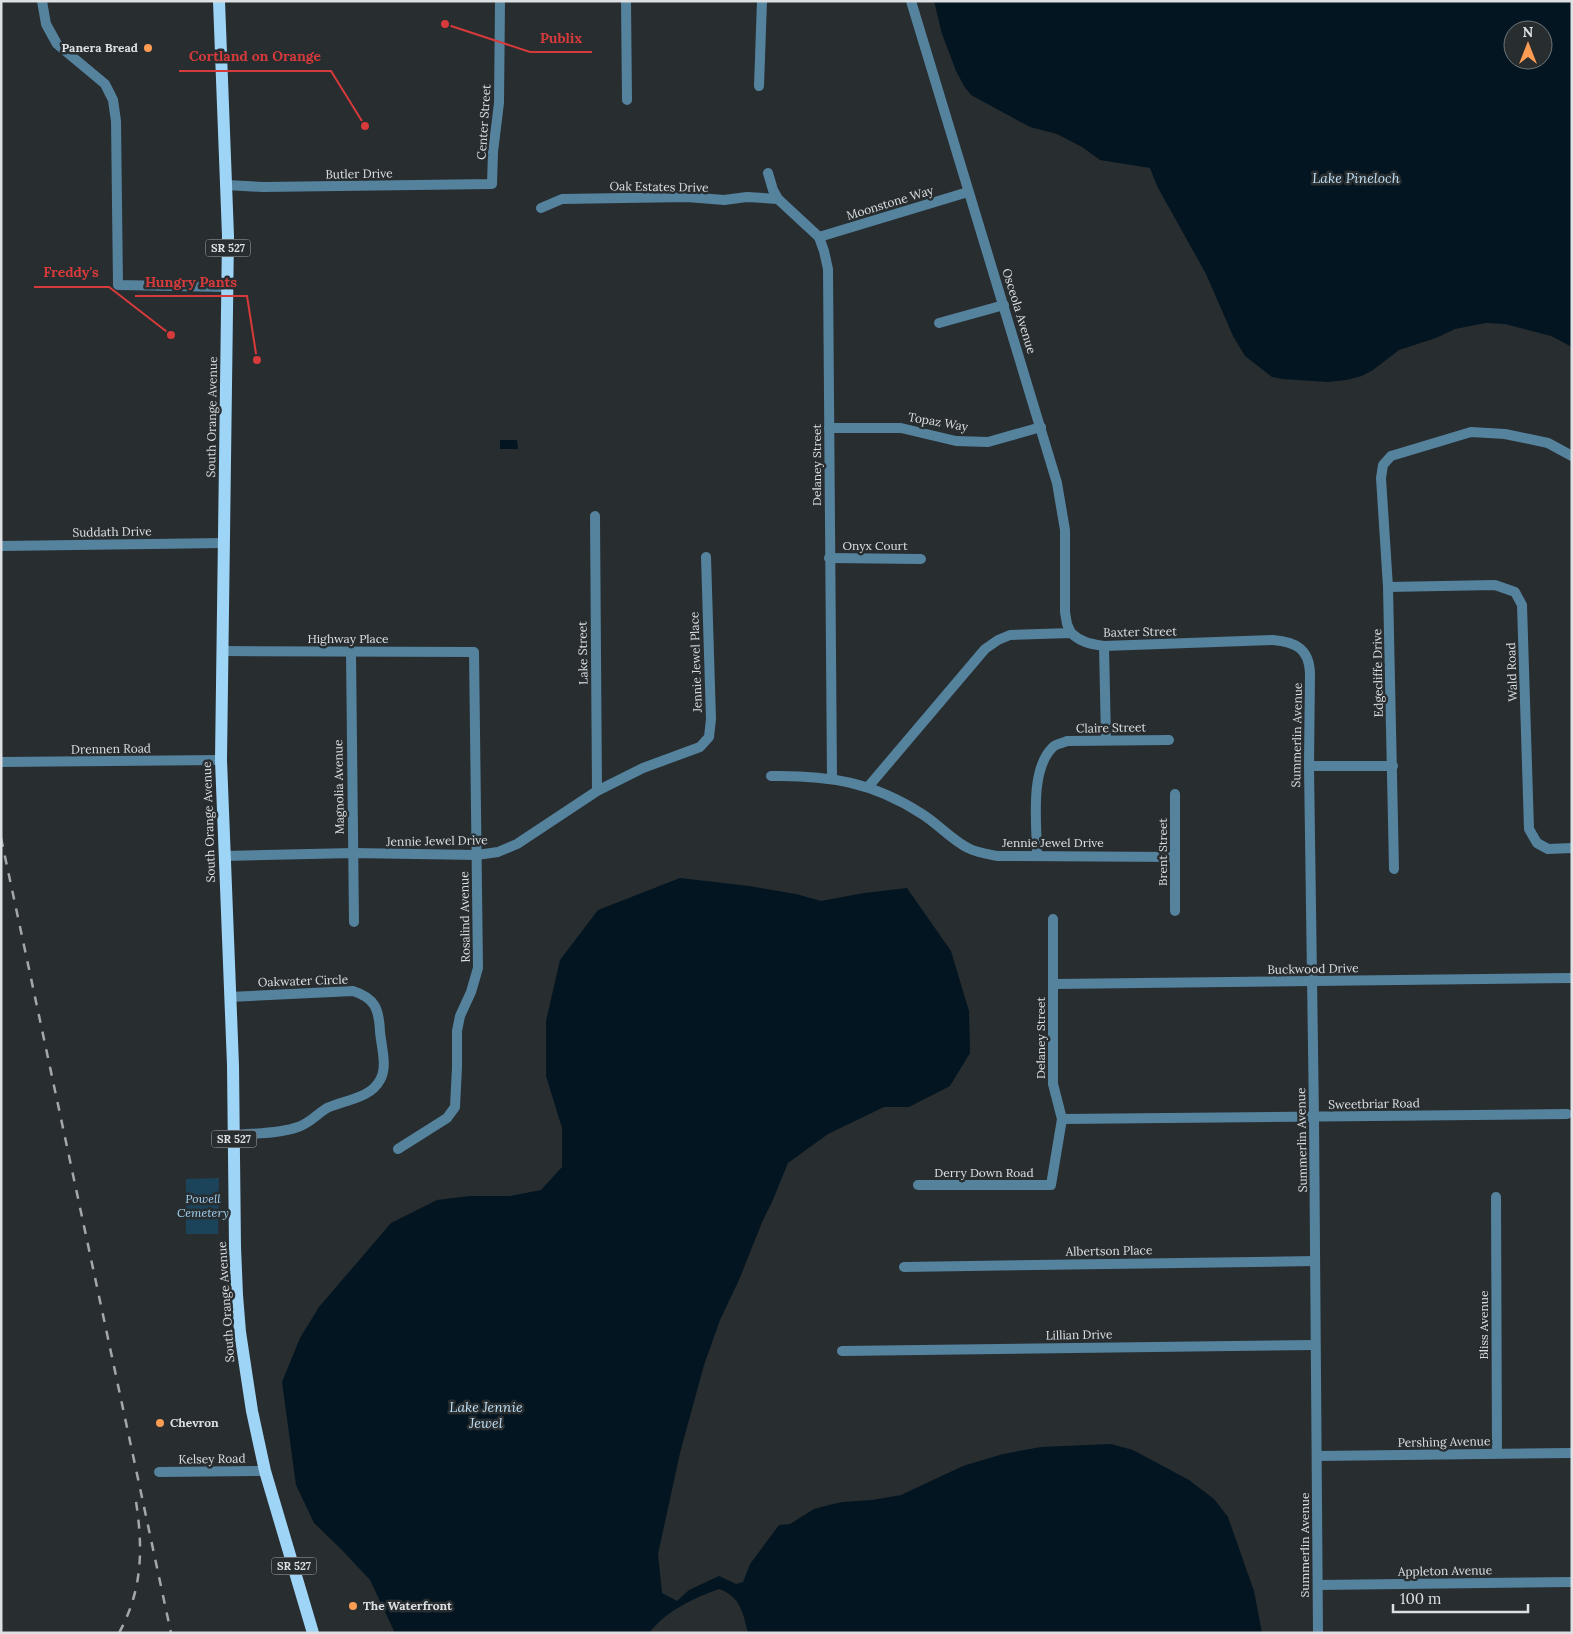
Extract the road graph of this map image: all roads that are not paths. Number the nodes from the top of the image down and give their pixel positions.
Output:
1 (42, 1) edge
2 (219, 1) edge
3 (500, 1) edge
4 (626, 1) edge
5 (762, 1) edge
6 (911, 1) edge
7 (759, 86) dead end
8 (627, 100) dead end
9 (768, 173) dead end
10 (492, 184) joint
11 (226, 185) junction
12 (968, 192) junction
13 (778, 198) junction
14 (540, 208) dead end
15 (819, 237) junction
16 (228, 287) junction
17 (1004, 305) junction
18 (939, 323) dead end
19 (1041, 427) junction
20 (829, 428) junction
21 (1572, 456) edge
22 (595, 516) dead end
23 (224, 543) junction
24 (1, 546) edge
25 (706, 557) dead end
26 (830, 558) junction
27 (921, 559) dead end
28 (1388, 587) junction
29 (1071, 634) junction
30 (1104, 646) junction
31 (1302, 649) joint
32 (222, 651) junction
33 (351, 652) junction
34 (474, 652) joint
35 (1106, 740) junction
36 (1169, 740) dead end
37 (685, 754) joint
38 (221, 760) junction
39 (1, 762) edge
40 (1309, 766) junction
41 (1393, 766) junction
42 (771, 776) dead end
43 (832, 778) junction
44 (868, 787) junction
45 (597, 790) junction
46 (1175, 794) dead end
47 (1572, 848) edge
48 (353, 854) junction
49 (477, 855) junction
50 (224, 856) junction
51 (1037, 856) junction
52 (1175, 857) junction
53 (1394, 869) dead end
54 (1176, 911) dead end
55 (1053, 919) dead end
56 (354, 922) dead end
57 (1572, 978) edge
58 (1312, 982) junction
59 (1054, 984) junction
60 (230, 997) junction
61 (1567, 1114) dead end
62 (1314, 1118) junction
63 (1062, 1119) junction
64 (234, 1135) junction
65 (398, 1149) dead end
66 (918, 1185) dead end
67 (1051, 1185) joint
68 (1496, 1196) dead end
69 (1315, 1261) junction
70 (904, 1267) dead end
71 (1315, 1345) junction
72 (842, 1351) dead end
73 (1497, 1453) junction
74 (1572, 1453) edge
75 (1317, 1456) junction
76 (265, 1471) junction
77 (159, 1472) dead end
78 (1572, 1582) edge
79 (1318, 1585) junction
80 (313, 1633) edge
81 (1318, 1633) edge

1 - 16 street
2 - 11 main road, South Orange Avenue / SR 527
3 - 10 street, Center Street
4 - 8 street
5 - 7 street
6 - 12 street, Osceola Avenue
9 - 13 street, Delaney Street
10 - 11 street, Butler Drive
11 - 16 main road, South Orange Avenue / SR 527
12 - 15 street, Moonstone Way
12 - 17 street, Osceola Avenue
13 - 14 street, Oak Estates Drive
13 - 15 street, Delaney Street
15 - 20 street, Delaney Street
16 - 23 main road, South Orange Avenue / SR 527
17 - 18 street
17 - 19 street, Osceola Avenue
19 - 20 street, Topaz Way
19 - 29 street, Osceola Avenue
20 - 26 street, Delaney Street
21 - 28 street, Edgecliffe Drive
22 - 45 street, Lake Street
23 - 24 street, Suddath Drive
23 - 32 main road, South Orange Avenue / SR 527
25 - 37 street, Jennie Jewel Place
26 - 27 street, Onyx Court
26 - 43 street, Delaney Street
28 - 41 street, Edgecliffe Drive
28 - 47 street, Wald Road
29 - 30 street, Baxter Street
29 - 44 street, Baxter Street
30 - 31 street, Baxter Street
30 - 35 street
31 - 40 street, Summerlin Avenue
32 - 33 street, Highway Place
32 - 38 main road, South Orange Avenue / SR 527
33 - 34 street, Highway Place
33 - 48 street, Magnolia Avenue
34 - 49 street, Rosalind Avenue
35 - 36 street, Claire Street
35 - 51 street, Claire Street
37 - 45 street, Jennie Jewel Drive
38 - 39 street, Drennen Road
38 - 50 main road, South Orange Avenue / SR 527
40 - 41 street
40 - 58 street, Summerlin Avenue
41 - 53 street, Edgecliffe Drive
42 - 43 street, Jennie Jewel Drive
43 - 44 street, Jennie Jewel Drive
44 - 51 street, Jennie Jewel Drive
45 - 49 street, Jennie Jewel Drive
46 - 52 street, Brent Street
48 - 49 street, Jennie Jewel Drive
48 - 50 street, Jennie Jewel Drive
48 - 56 street, Magnolia Avenue
49 - 65 street, Rosalind Avenue
50 - 60 main road, South Orange Avenue / SR 527
51 - 52 street, Jennie Jewel Drive
52 - 54 street, Brent Street
55 - 59 street, Delaney Street
57 - 58 street, Buckwood Drive
58 - 59 street, Buckwood Drive
58 - 62 street, Summerlin Avenue
59 - 63 street, Delaney Street
60 - 64 main road, South Orange Avenue / SR 527
60 - 64 street, Oakwater Circle
61 - 62 street, Sweetbriar Road
62 - 63 street, Sweetbriar Road
62 - 69 street, Summerlin Avenue
63 - 67 street, Delaney Street
64 - 76 main road, South Orange Avenue / SR 527
66 - 67 street, Derry Down Road
68 - 73 street, Bliss Avenue
69 - 70 street, Albertson Place
69 - 71 street, Summerlin Avenue
71 - 72 street, Lillian Drive
71 - 75 street, Summerlin Avenue
73 - 74 street, Pershing Avenue
73 - 75 street, Pershing Avenue
75 - 79 street, Summerlin Avenue
76 - 77 street, Kelsey Road
76 - 80 main road, South Orange Avenue / SR 527
78 - 79 street, Appleton Avenue
79 - 81 street, Summerlin Avenue

